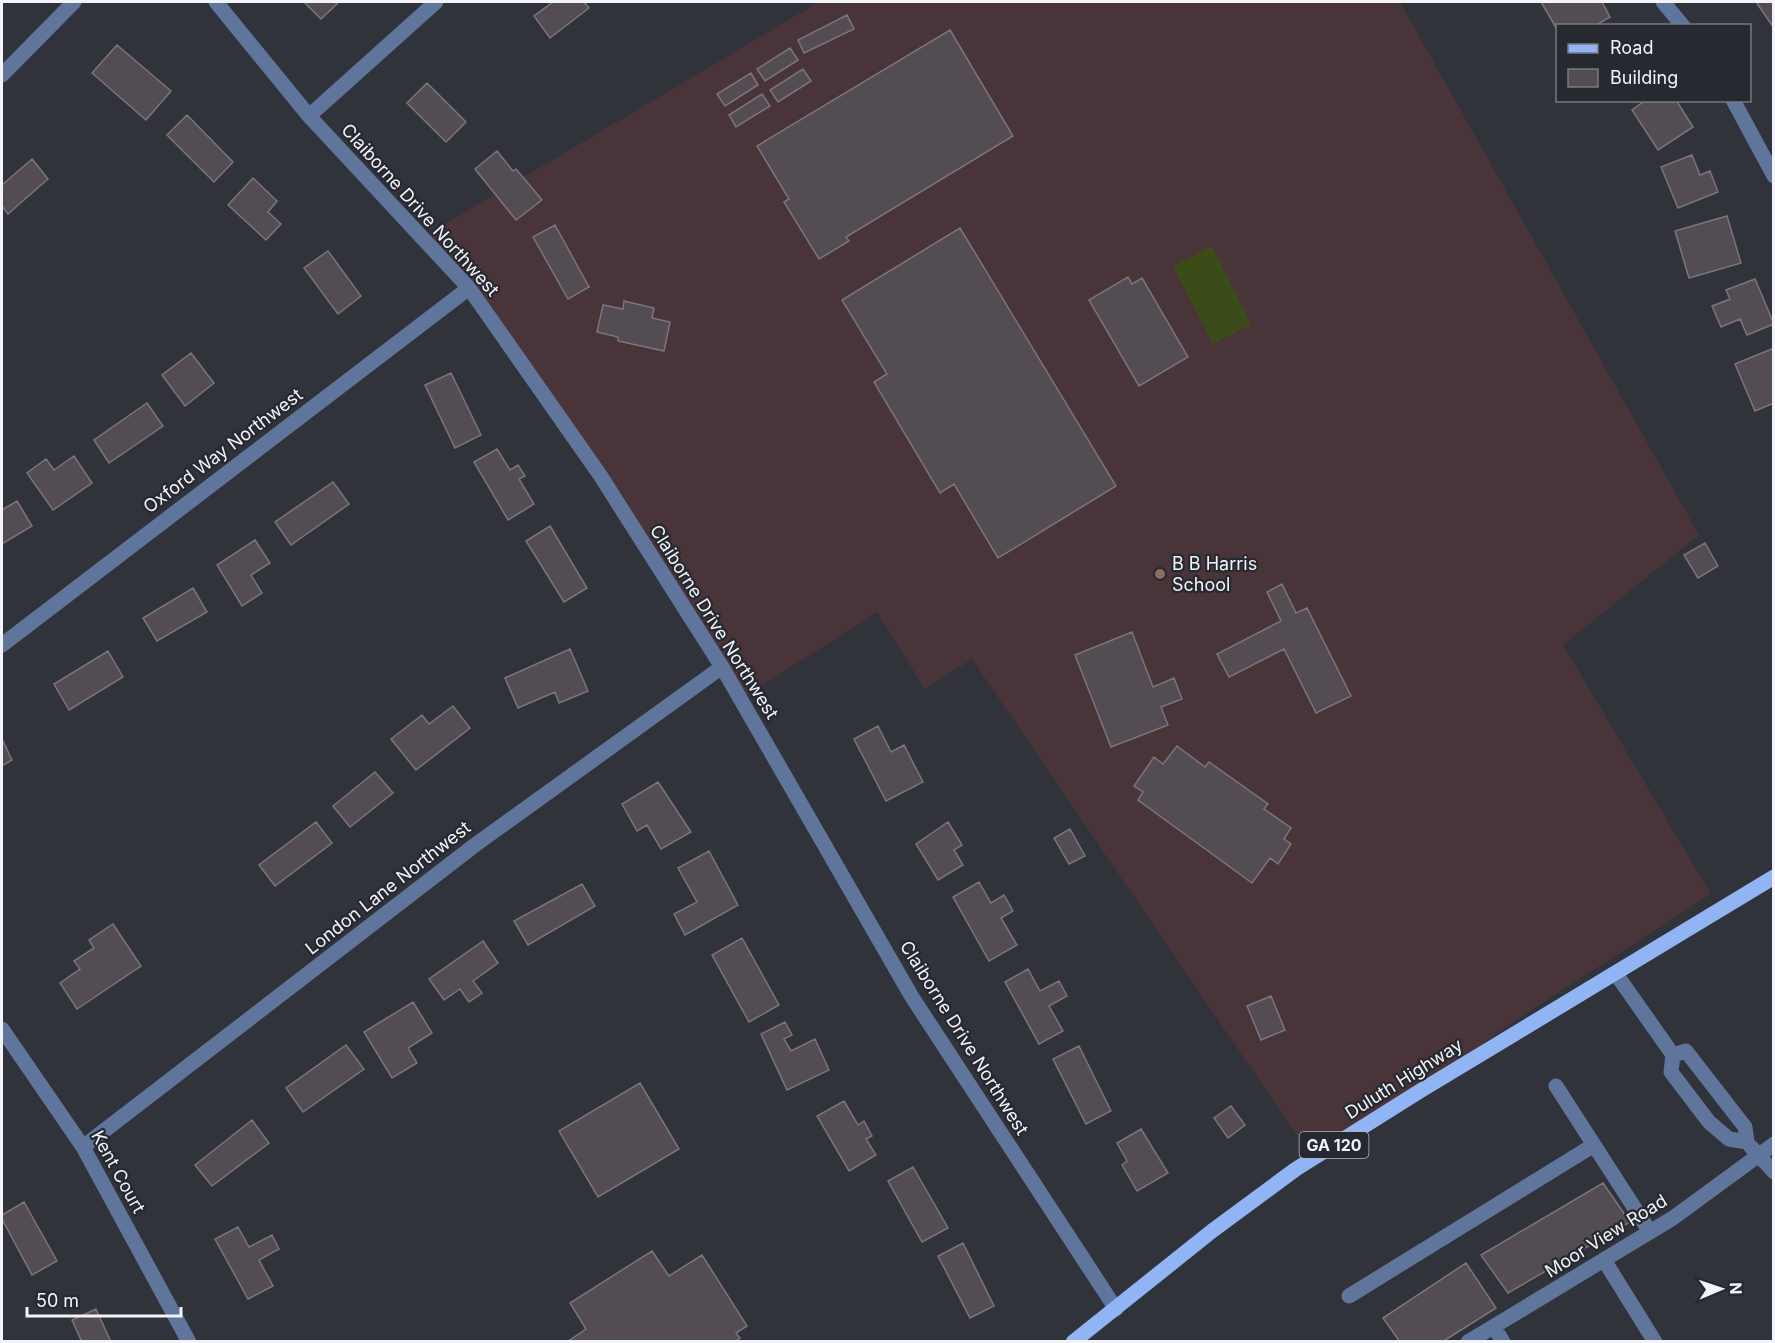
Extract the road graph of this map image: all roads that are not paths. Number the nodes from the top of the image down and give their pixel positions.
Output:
1 (74, 2) edge
2 (216, 2) edge
3 (436, 2) edge
4 (1663, 2) edge
5 (1681, 24) edge
6 (2, 75) edge
7 (1733, 102) edge
8 (309, 116) junction
9 (1773, 176) edge
10 (469, 288) junction
11 (2, 645) edge
12 (722, 667) junction
13 (1773, 877) edge
14 (1616, 974) junction
15 (2, 1029) edge
16 (1673, 1054) junction
17 (1712, 1084) junction
18 (1556, 1086) dead end
19 (1693, 1101) junction
20 (1747, 1142) junction
21 (1773, 1144) edge
22 (1594, 1145) junction
23 (83, 1147) junction
24 (1758, 1154) junction
25 (1773, 1172) edge
26 (1650, 1232) junction
27 (1604, 1260) junction
28 (1350, 1296) dead end
29 (1116, 1309) junction
30 (1494, 1327) junction
31 (189, 1341) edge
32 (1073, 1341) edge
33 (1468, 1341) edge
34 (1503, 1341) edge
35 (1655, 1341) edge

1 - 6 street
2 - 8 street, Claiborne Drive Northwest
3 - 8 street
4 - 5 street
7 - 9 street
8 - 10 street, Claiborne Drive Northwest
10 - 11 street, Oxford Way Northwest
10 - 12 street, Claiborne Drive Northwest
12 - 23 street, London Lane Northwest
12 - 29 street, Claiborne Drive Northwest
13 - 14 main road, Duluth Highway / GA 120
14 - 16 street
14 - 29 main road, Duluth Highway / GA 120
15 - 23 street, Kent Court
16 - 17 street
16 - 19 street
17 - 19 street
17 - 20 street
18 - 22 street
19 - 20 street
20 - 24 street
21 - 24 street, Moor View Road
22 - 26 street
22 - 28 street
23 - 31 street, Kent Court
24 - 25 street
24 - 26 street, Moor View Road
26 - 27 street, Moor View Road
27 - 30 street, Moor View Road
27 - 35 street
29 - 32 main road, Duluth Highway / GA 120
30 - 33 street, Moor View Road
30 - 34 street

